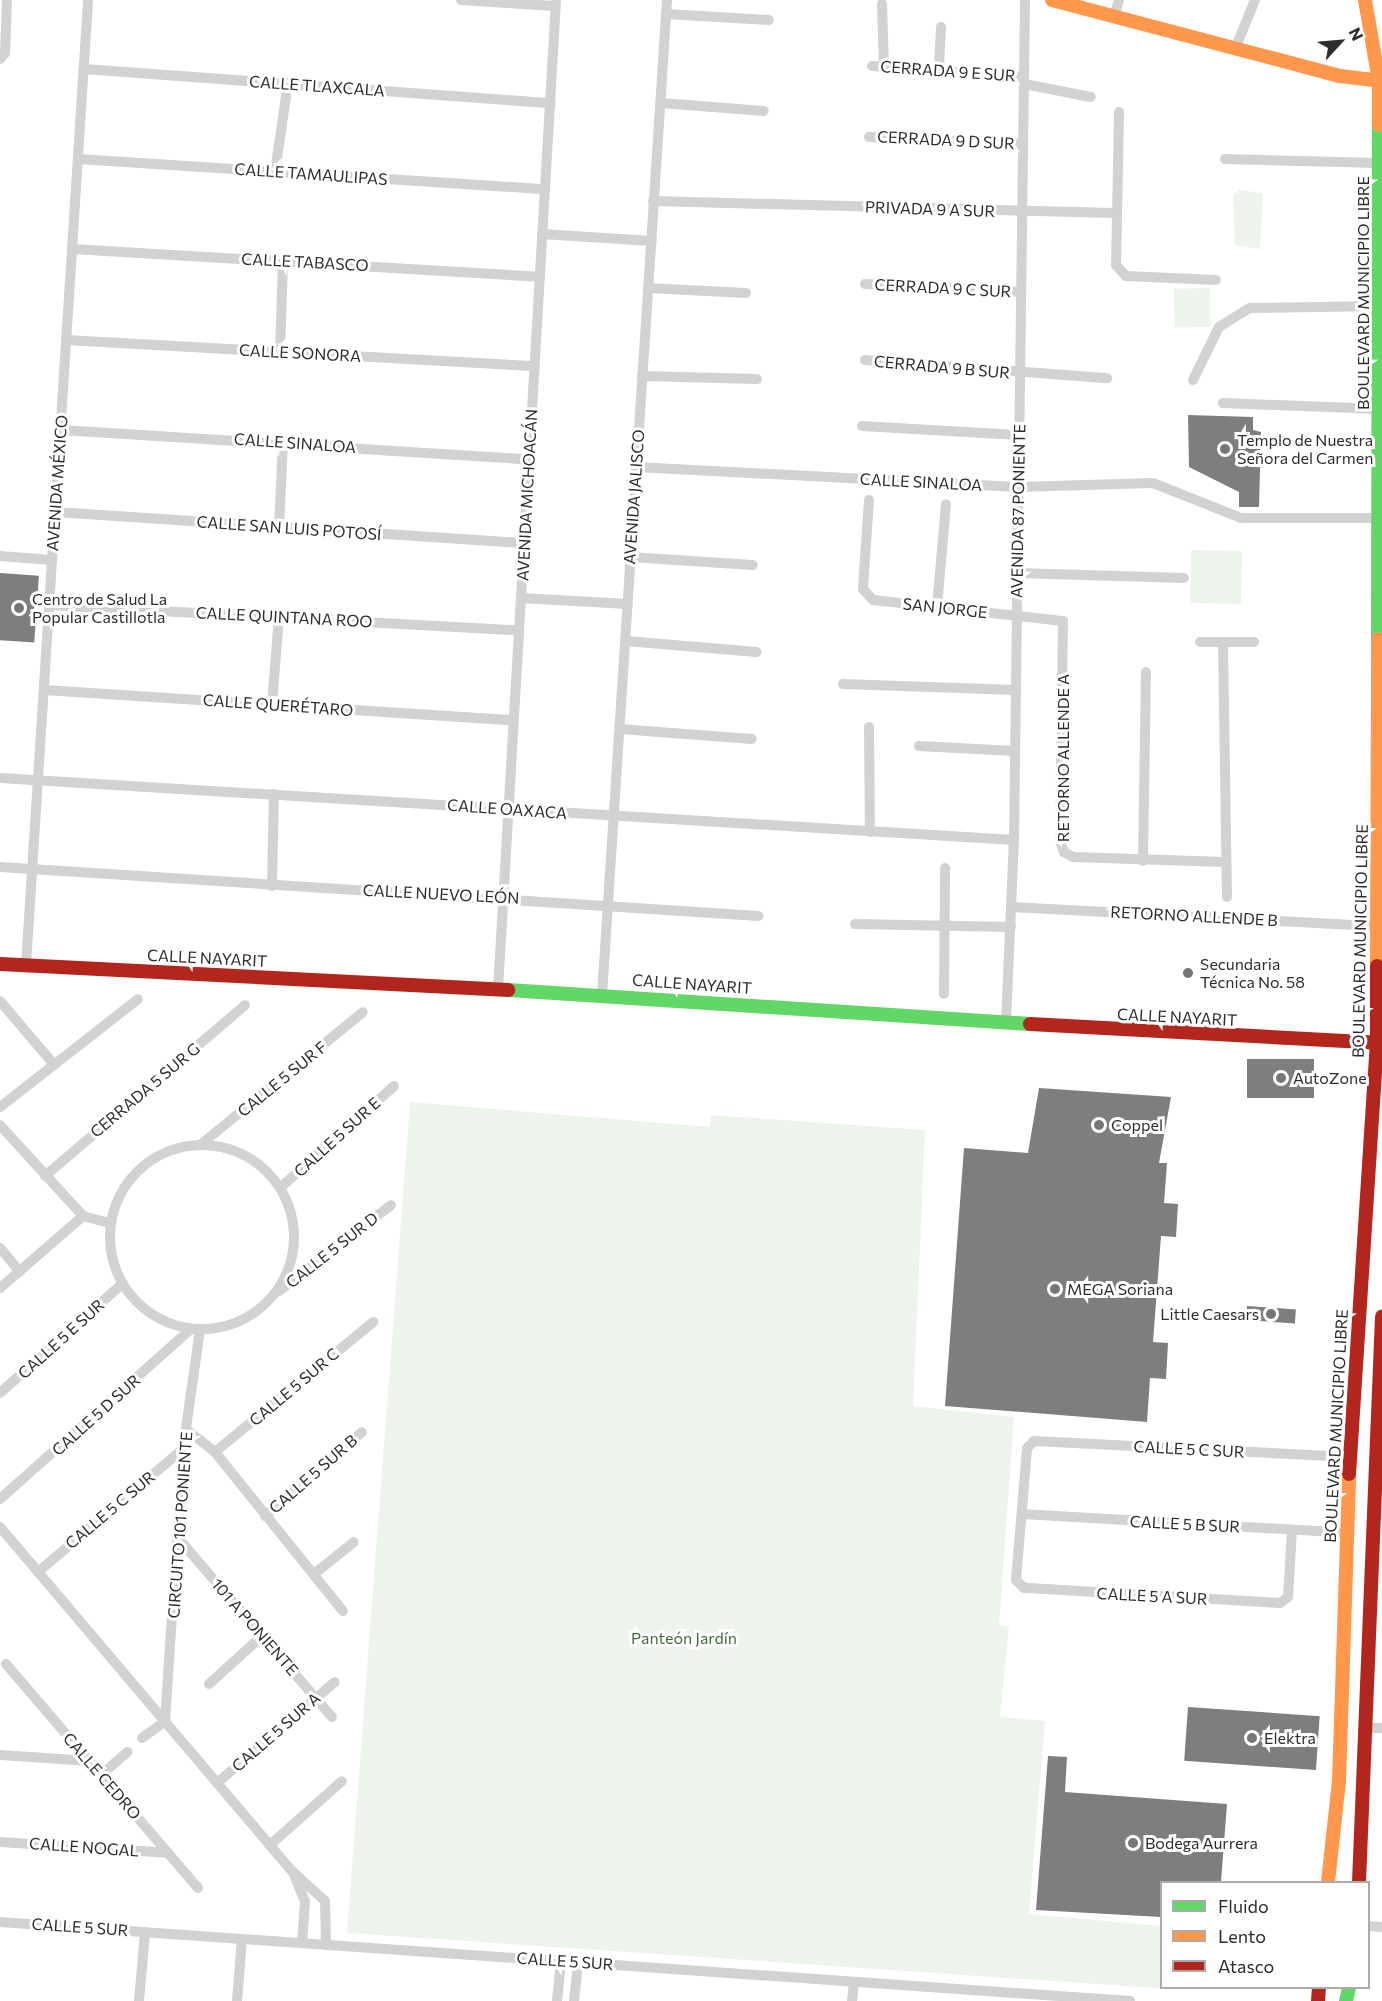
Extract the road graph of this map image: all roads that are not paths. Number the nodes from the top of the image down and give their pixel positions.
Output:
1 (7, 0) edge
2 (88, 0) edge
3 (461, 0) edge
4 (667, 0) edge
5 (1025, 0) edge
6 (1052, 0) edge
7 (1119, 0) edge
8 (1255, 0) edge
9 (1365, 0) edge
10 (556, 3) edge
11 (882, 4) dead end
12 (666, 14) junction
13 (1114, 17) junction
14 (769, 20) dead end
15 (941, 27) dead end
16 (1235, 49) junction
17 (1, 59) edge
18 (872, 66) dead end
19 (884, 67) junction
20 (939, 68) junction
21 (84, 69) junction
22 (1024, 80) junction
23 (1380, 81) edge
24 (288, 83) junction
25 (1091, 97) dead end
26 (551, 103) junction
27 (660, 103) junction
28 (764, 111) dead end
29 (1119, 112) dead end
30 (869, 136) dead end
31 (1023, 144) junction
32 (78, 159) junction
33 (1225, 159) dead end
34 (1379, 163) junction
35 (274, 172) junction
36 (544, 189) junction
37 (653, 201) junction
38 (1022, 212) junction
39 (1115, 213) junction
40 (542, 234) junction
41 (652, 241) junction
42 (72, 249) junction
43 (283, 261) junction
44 (539, 277) junction
45 (1216, 280) dead end
46 (865, 284) dead end
47 (648, 288) junction
48 (1021, 292) junction
49 (746, 293) dead end
50 (1380, 306) junction
51 (66, 340) junction
52 (280, 352) junction
53 (865, 360) dead end
54 (534, 366) junction
55 (1020, 373) junction
56 (642, 376) junction
57 (1107, 378) dead end
58 (757, 379) dead end
59 (1193, 380) dead end
60 (1223, 403) dead end
61 (1380, 409) junction
62 (862, 426) dead end
63 (61, 430) junction
64 (1019, 435) junction
65 (282, 442) junction
66 (528, 459) junction
67 (636, 467) junction
68 (1018, 487) junction
69 (869, 500) dead end
70 (946, 504) dead end
71 (55, 512) junction
72 (1379, 518) junction
73 (279, 527) junction
74 (524, 543) junction
75 (0, 556) edge
76 (630, 557) junction
77 (52, 560) junction
78 (753, 565) dead end
79 (1017, 573) junction
80 (1184, 578) dead end
81 (521, 598) junction
82 (628, 604) junction
83 (49, 605) junction
84 (937, 607) junction
85 (1016, 615) junction
86 (279, 617) junction
87 (518, 630) junction
88 (626, 641) junction
89 (1200, 642) dead end
90 (1254, 642) dead end
91 (1223, 644) junction
92 (757, 652) dead end
93 (1146, 672) dead end
94 (843, 684) dead end
95 (44, 690) junction
96 (1016, 690) junction
97 (273, 705) junction
98 (513, 720) junction
99 (868, 727) dead end
100 (620, 729) junction
101 (752, 739) dead end
102 (919, 746) dead end
103 (1015, 750) junction
104 (0, 778) edge
105 (38, 780) junction
106 (274, 794) junction
107 (509, 809) junction
108 (617, 816) junction
109 (870, 832) junction
110 (1014, 840) junction
111 (1143, 861) junction
112 (1225, 862) junction
113 (0, 867) edge
114 (33, 868) junction
115 (945, 868) dead end
116 (272, 886) junction
117 (504, 896) junction
118 (1227, 897) dead end
119 (609, 903) junction
120 (1011, 907) junction
121 (758, 916) dead end
122 (855, 924) dead end
123 (1377, 926) junction
124 (944, 927) junction
125 (1011, 927) junction
126 (0, 964) edge
127 (26, 965) junction
128 (498, 989) junction
129 (944, 994) dead end
130 (602, 995) junction
131 (138, 999) dead end
132 (0, 1001) edge
133 (245, 1005) dead end
134 (363, 1012) dead end
135 (1006, 1022) junction
136 (1379, 1043) edge
137 (52, 1062) junction
138 (394, 1086) dead end
139 (0, 1107) edge
140 (0, 1125) edge
141 (200, 1145) junction
142 (45, 1176) junction
143 (280, 1188) junction
144 (391, 1204) dead end
145 (83, 1216) junction
146 (110, 1223) junction
147 (0, 1248) edge
148 (20, 1272) junction
149 (122, 1284) junction
150 (0, 1288) edge
151 (274, 1295) junction
152 (1382, 1316) edge
153 (373, 1322) dead end
154 (195, 1329) junction
155 (1380, 1353) edge
156 (0, 1393) edge
157 (187, 1430) junction
158 (362, 1432) dead end
159 (183, 1449) junction
160 (215, 1452) junction
161 (1350, 1457) junction
162 (0, 1499) edge
163 (1022, 1514) junction
164 (265, 1516) junction
165 (0, 1527) edge
166 (1292, 1530) junction
167 (1379, 1531) edge
168 (1347, 1533) junction
169 (178, 1538) junction
170 (354, 1542) dead end
171 (38, 1572) junction
172 (314, 1574) junction
173 (343, 1611) dead end
174 (262, 1636) junction
175 (6, 1664) dead end
176 (335, 1682) dead end
177 (209, 1684) dead end
178 (315, 1697) junction
179 (332, 1717) dead end
180 (165, 1721) junction
181 (1366, 1728) junction
182 (1382, 1728) edge
183 (142, 1738) dead end
184 (127, 1752) dead end
185 (0, 1755) edge
186 (90, 1761) junction
187 (101, 1775) junction
188 (342, 1781) dead end
189 (217, 1783) junction
190 (0, 1842) edge
191 (270, 1845) junction
192 (168, 1853) junction
193 (293, 1872) junction
194 (1328, 1881) edge
195 (1359, 1881) edge
196 (198, 1888) dead end
197 (0, 1922) edge
198 (146, 1932) junction
199 (242, 1939) junction
200 (302, 1943) junction
201 (326, 1945) junction
202 (561, 1961) junction
203 (578, 1962) junction
204 (854, 1982) junction
205 (140, 2001) edge
206 (237, 2001) edge
207 (557, 2001) edge
208 (574, 2001) edge
209 (852, 2001) edge
210 (1130, 2001) edge

1 - 17 street
2 - 21 street, AVENIDA MÉXICO
3 - 10 street
4 - 12 street, AVENIDA JALISCO
5 - 22 street, AVENIDA 87 PONIENTE
6 - 13 main road
7 - 13 street
8 - 16 street
9 - 23 main road, BOULEVARD MUNICIPIO LIBRE
10 - 26 street, AVENIDA MICHOACÁN
11 - 19 street
12 - 14 street
12 - 27 street, AVENIDA JALISCO
13 - 16 main road
15 - 20 street
16 - 23 main road
18 - 19 street, CERRADA 9 E SUR
19 - 20 street, CERRADA 9 E SUR
20 - 22 street, CERRADA 9 E SUR
21 - 24 street, CALLE TLAXCALA
21 - 32 street, AVENIDA MÉXICO
22 - 25 street, CERRADA 9 E SUR
22 - 31 street, AVENIDA 87 PONIENTE
23 - 34 main road, BOULEVARD MUNICIPIO LIBRE
24 - 26 street, CALLE TLAXCALA
24 - 35 street
26 - 36 street, AVENIDA MICHOACÁN
27 - 28 street
27 - 37 street, AVENIDA JALISCO
29 - 39 street
30 - 31 street, CERRADA 9 D SUR
31 - 38 street, AVENIDA 87 PONIENTE
32 - 35 street, CALLE TAMAULIPAS
32 - 42 street, AVENIDA MÉXICO
33 - 34 street
34 - 50 main road, BOULEVARD MUNICIPIO LIBRE
35 - 36 street, CALLE TAMAULIPAS
36 - 40 street, AVENIDA MICHOACÁN
37 - 38 street, PRIVADA 9 A SUR
37 - 41 street, AVENIDA JALISCO
38 - 39 street, PRIVADA 9 A SUR
38 - 48 street, AVENIDA 87 PONIENTE
39 - 45 street
40 - 41 street
40 - 44 street, AVENIDA MICHOACÁN
41 - 47 street, AVENIDA JALISCO
42 - 43 street, CALLE TABASCO
42 - 51 street, AVENIDA MÉXICO
43 - 44 street, CALLE TABASCO
43 - 52 street
44 - 54 street, AVENIDA MICHOACÁN
46 - 48 street, CERRADA 9 C SUR
47 - 49 street
47 - 56 street, AVENIDA JALISCO
48 - 55 street, AVENIDA 87 PONIENTE
50 - 59 street
50 - 61 main road, BOULEVARD MUNICIPIO LIBRE
51 - 52 street, CALLE SONORA
51 - 63 street, AVENIDA MÉXICO
52 - 54 street, CALLE SONORA
53 - 55 street, CERRADA 9 B SUR
54 - 66 street, AVENIDA MICHOACÁN
55 - 57 street, CERRADA 9 B SUR
55 - 64 street, AVENIDA 87 PONIENTE
56 - 58 street
56 - 67 street, AVENIDA JALISCO
60 - 61 street
61 - 72 main road, BOULEVARD MUNICIPIO LIBRE
62 - 64 street
63 - 65 street, CALLE SINALOA
63 - 71 street, AVENIDA MÉXICO
64 - 68 street, AVENIDA 87 PONIENTE
65 - 66 street, CALLE SINALOA
65 - 73 street
66 - 74 street, AVENIDA MICHOACÁN
67 - 68 street, CALLE SINALOA
67 - 76 street, AVENIDA JALISCO
68 - 72 street, CALLE SINALOA
68 - 79 street, AVENIDA 87 PONIENTE
69 - 84 street, SAN JORGE
70 - 84 street
71 - 73 street, CALLE SAN LUIS POTOSÍ
71 - 77 street, AVENIDA MÉXICO
72 - 123 main road, BOULEVARD MUNICIPIO LIBRE
73 - 74 street, CALLE SAN LUIS POTOSÍ
74 - 81 street, AVENIDA MICHOACÁN
75 - 77 street
76 - 78 street
76 - 82 street, AVENIDA JALISCO
77 - 83 street, AVENIDA MÉXICO
79 - 80 street
79 - 85 street, AVENIDA 87 PONIENTE
81 - 82 street
81 - 87 street, AVENIDA MICHOACÁN
82 - 88 street, AVENIDA JALISCO
83 - 86 street, CALLE QUINTANA ROO
83 - 95 street, AVENIDA MÉXICO
84 - 85 street, SAN JORGE
85 - 96 street, AVENIDA 87 PONIENTE
85 - 111 street, RETORNO ALLENDE A
86 - 87 street, CALLE QUINTANA ROO
86 - 97 street
87 - 98 street, AVENIDA MICHOACÁN
88 - 92 street
88 - 100 street, AVENIDA JALISCO
89 - 91 street
90 - 91 street
91 - 112 street
93 - 111 street
94 - 96 street
95 - 97 street, CALLE QUERÉTARO
95 - 105 street, AVENIDA MÉXICO
96 - 103 street, AVENIDA 87 PONIENTE
97 - 98 street, CALLE QUERÉTARO
98 - 107 street, AVENIDA MICHOACÁN
99 - 109 street
100 - 101 street
100 - 108 street, AVENIDA JALISCO
102 - 103 street
103 - 110 street, AVENIDA 87 PONIENTE
104 - 105 street, CALLE OAXACA
105 - 106 street, CALLE OAXACA
105 - 114 street, AVENIDA MÉXICO
106 - 107 street, CALLE OAXACA
106 - 116 street
107 - 108 street, CALLE OAXACA
107 - 117 street, AVENIDA MICHOACÁN
108 - 109 street, CALLE OAXACA
108 - 119 street, AVENIDA JALISCO
109 - 110 street, CALLE OAXACA
110 - 120 street, AVENIDA 87 PONIENTE
111 - 112 street, RETORNO ALLENDE A
112 - 118 street
113 - 114 street, CALLE NUEVO LEÓN
114 - 116 street, CALLE NUEVO LEÓN
114 - 127 street, AVENIDA MÉXICO
115 - 124 street
116 - 117 street, CALLE NUEVO LEÓN
117 - 119 street, CALLE NUEVO LEÓN
117 - 128 street, AVENIDA MICHOACÁN
119 - 121 street, CALLE NUEVO LEÓN
119 - 130 street, AVENIDA JALISCO
120 - 123 street, RETORNO ALLENDE B
120 - 125 street, AVENIDA 87 PONIENTE
122 - 124 street
123 - 136 main road, BOULEVARD MUNICIPIO LIBRE
124 - 125 street
124 - 129 street
125 - 135 street, AVENIDA 87 PONIENTE
126 - 127 main road, CALLE NAYARIT
127 - 128 main road, CALLE NAYARIT
128 - 130 main road, CALLE NAYARIT
130 - 135 main road, CALLE NAYARIT
131 - 137 street
132 - 137 street
133 - 142 street, CERRADA 5 SUR G
134 - 141 street, CALLE 5 SUR F
135 - 136 main road, CALLE NAYARIT
136 - 161 main road, BOULEVARD MUNICIPIO LIBRE
137 - 139 street
138 - 143 street, CALLE 5 SUR E
140 - 142 street
141 - 143 street
141 - 146 street
142 - 145 street
143 - 151 street
144 - 151 street, CALLE 5 SUR D
145 - 146 street
145 - 148 street
146 - 149 street
147 - 148 street
148 - 150 street
149 - 154 street
149 - 156 street, CALLE 5 E SUR
151 - 154 street
152 - 155 main road
153 - 160 street, CALLE 5 SUR C
154 - 157 street, CIRCUITO 101 PONIENTE
154 - 162 street, CALLE 5 D SUR
155 - 167 main road
157 - 159 street, CIRCUITO 101 PONIENTE
157 - 160 street
158 - 164 street, CALLE 5 SUR B
159 - 169 street, CIRCUITO 101 PONIENTE
159 - 171 street, CALLE 5 C SUR
160 - 164 street
161 - 163 street, CALLE 5 C SUR
161 - 168 main road, BOULEVARD MUNICIPIO LIBRE
163 - 166 street, CALLE 5 B SUR
163 - 166 street, CALLE 5 A SUR
164 - 172 street
165 - 171 street
166 - 168 street, CALLE 5 B SUR
167 - 181 main road
168 - 194 main road, BOULEVARD MUNICIPIO LIBRE
169 - 174 street, 101 A PONIENTE
169 - 180 street, CIRCUITO 101 PONIENTE
170 - 172 street
171 - 180 street
172 - 173 street
174 - 177 street
174 - 178 street, 101 A PONIENTE
175 - 186 street, CALLE CEDRO
176 - 178 street, CALLE 5 SUR A
178 - 179 street, 101 A PONIENTE
178 - 189 street, CALLE 5 SUR A
180 - 183 street
180 - 189 street
181 - 182 street
181 - 195 main road
184 - 187 street
185 - 186 street
186 - 187 street, CALLE CEDRO
187 - 192 street, CALLE CEDRO
188 - 191 street
189 - 191 street
190 - 192 street, CALLE NOGAL
191 - 193 street
192 - 196 street, CALLE CEDRO
193 - 200 street
193 - 201 street
197 - 198 street, CALLE 5 SUR
198 - 199 street, CALLE 5 SUR
198 - 205 street
199 - 200 street, CALLE 5 SUR
199 - 206 street
200 - 201 street, CALLE 5 SUR
201 - 202 street, CALLE 5 SUR
202 - 203 street, CALLE 5 SUR
202 - 207 street
203 - 204 street, CALLE 5 SUR
203 - 208 street
204 - 209 street
204 - 210 street, CALLE 5 SUR

